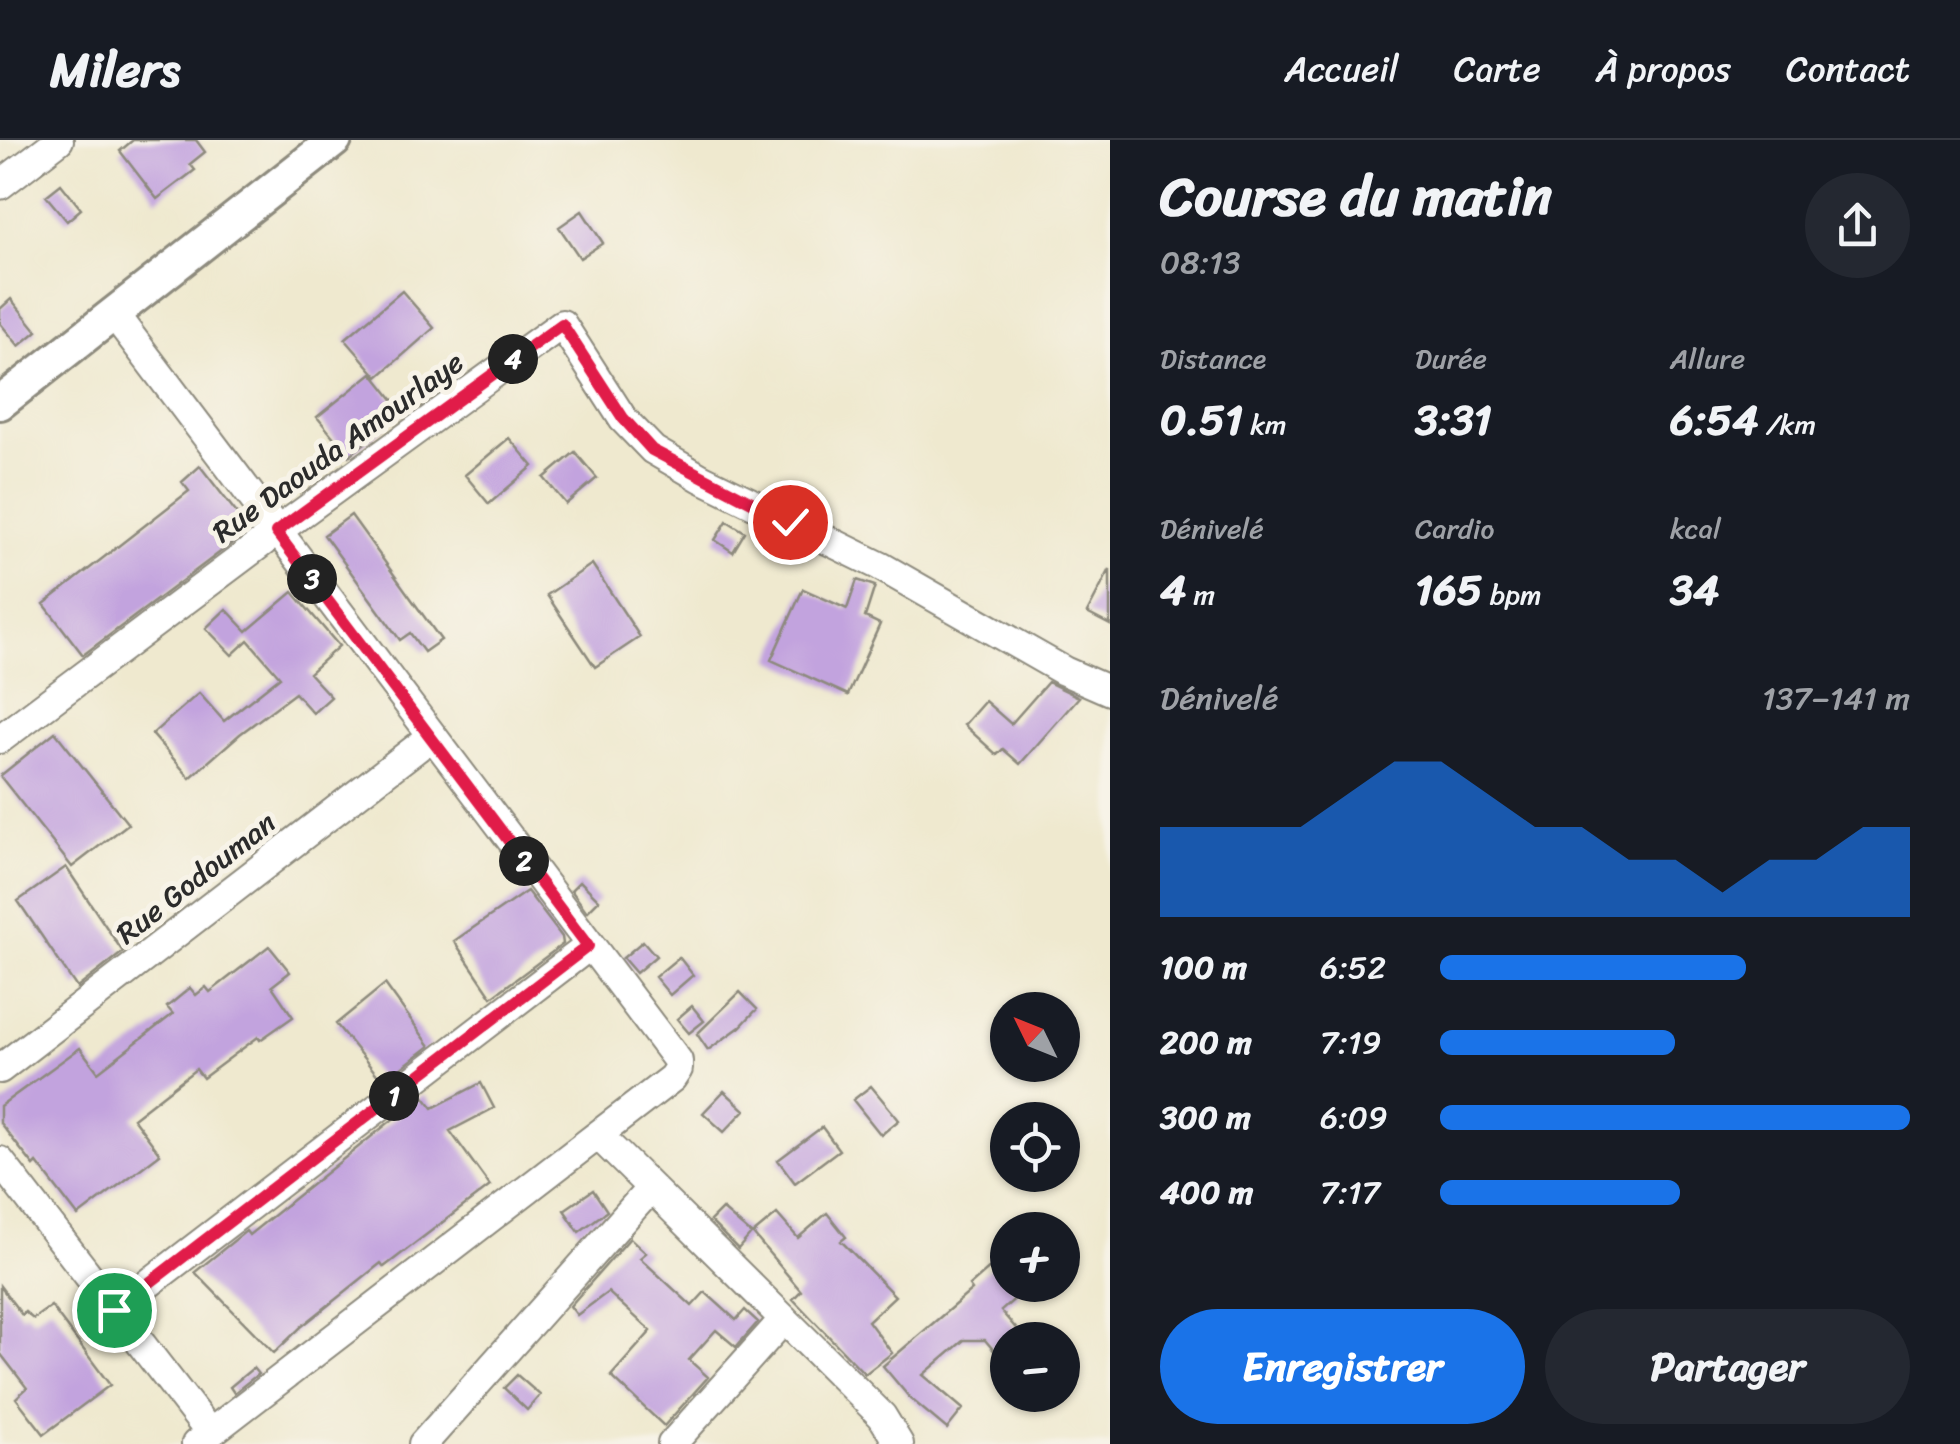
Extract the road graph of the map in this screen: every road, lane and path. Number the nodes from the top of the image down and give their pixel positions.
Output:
1 (59, 140) edge
2 (335, 140) edge
3 (0, 185) edge
4 (114, 314) junction
5 (0, 402) edge
6 (276, 532) junction
7 (1110, 691) edge
8 (431, 737) junction
9 (0, 739) edge
10 (588, 946) junction
11 (0, 1070) edge
12 (598, 1135) junction
13 (0, 1161) edge
14 (651, 1188) junction
15 (114, 1310) junction
16 (784, 1319) junction
17 (203, 1438) edge
18 (423, 1444) edge
19 (672, 1444) edge
20 (899, 1444) edge

1 - 3 street
2 - 4 street
4 - 5 street
4 - 6 street
6 - 7 street, Rue Daouda Amourlaye
6 - 8 street
6 - 9 street, Rue Daouda Amourlaye
8 - 10 street
8 - 11 street, Rue Godouman
10 - 12 street
10 - 15 street
12 - 14 street
12 - 17 street
13 - 15 street
14 - 16 street
14 - 18 street
15 - 17 street
16 - 19 street
16 - 20 street

